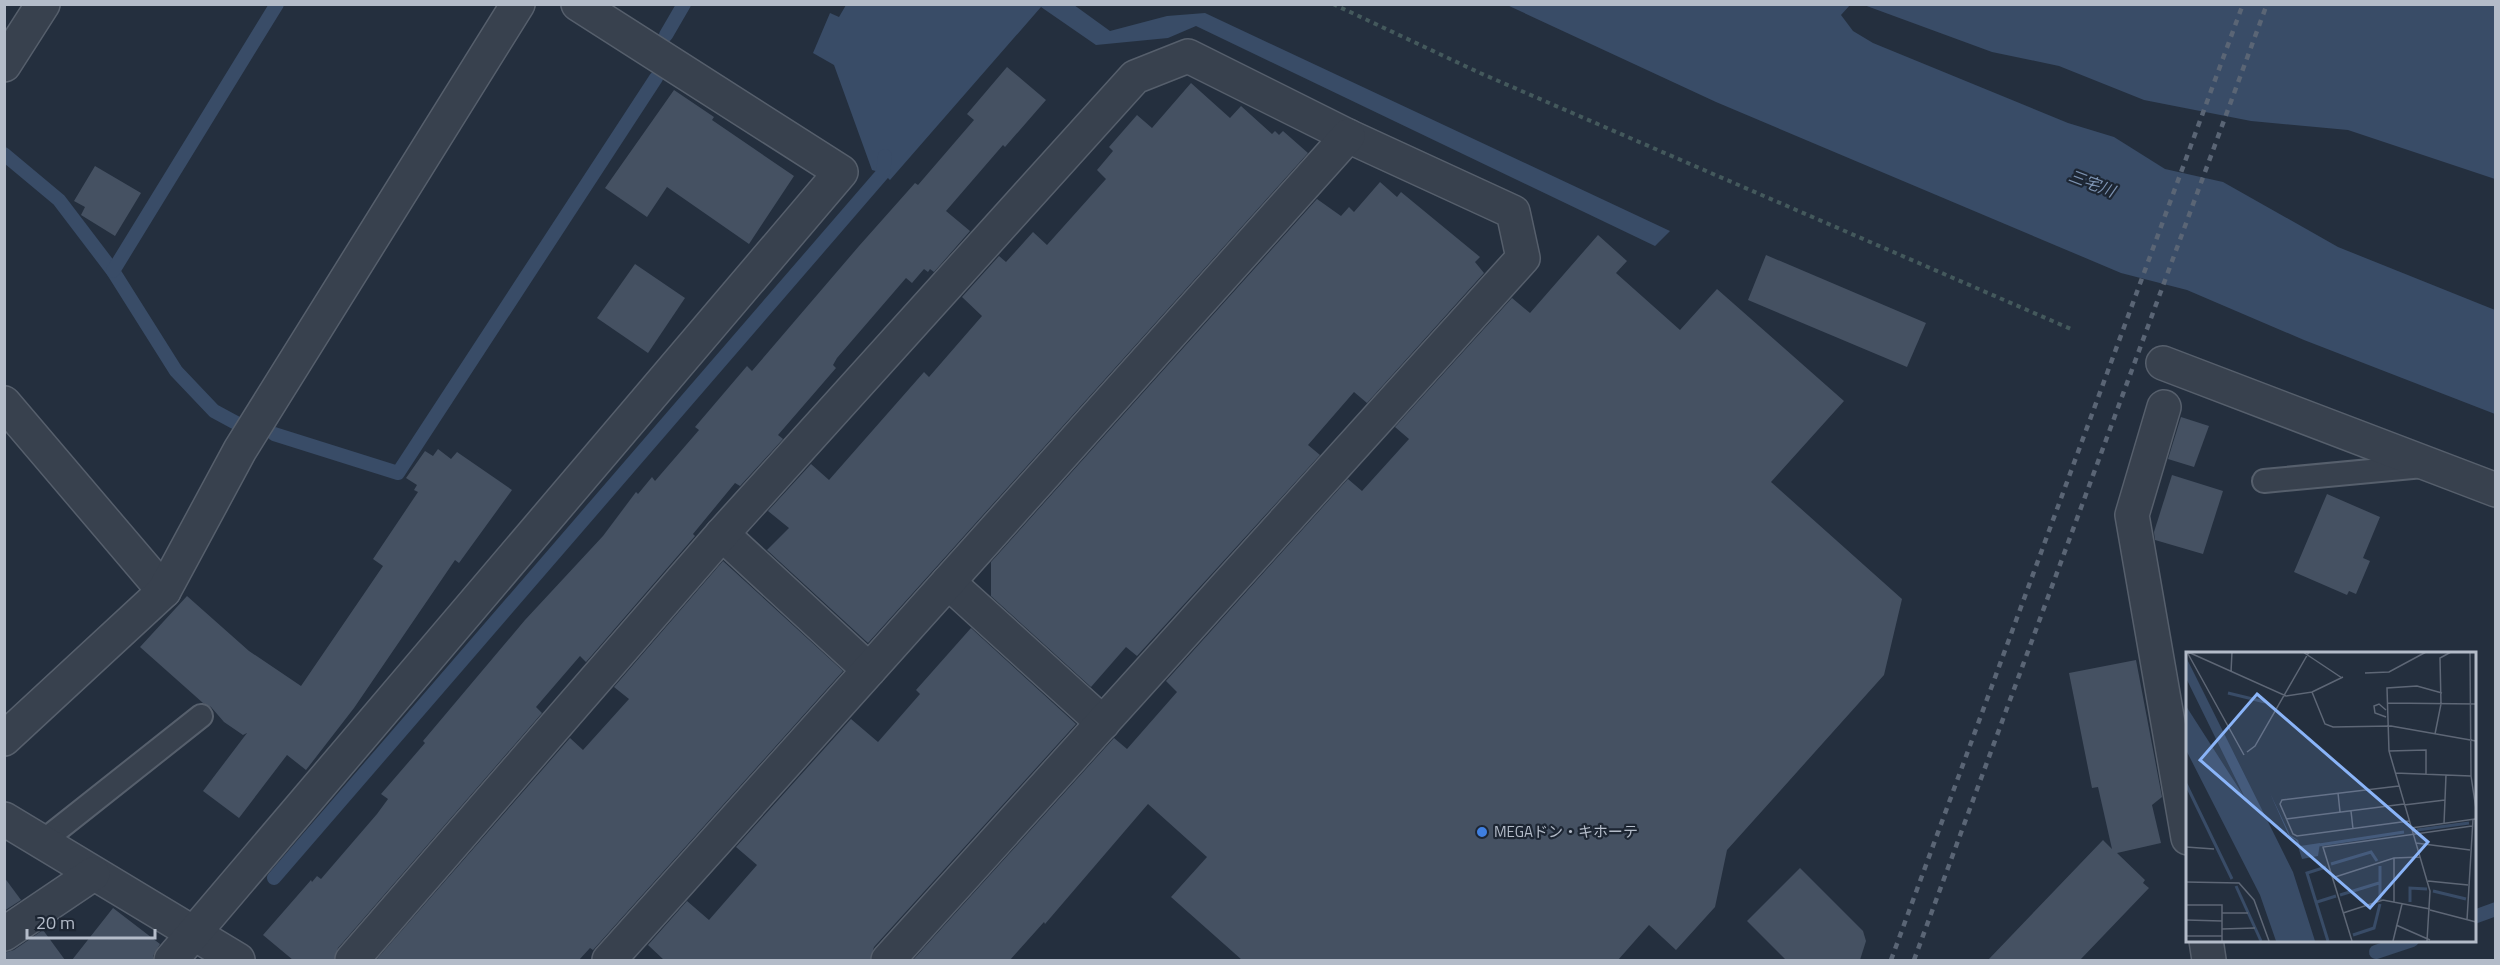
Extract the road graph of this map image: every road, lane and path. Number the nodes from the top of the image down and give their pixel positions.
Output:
1 (43, 4) edge
2 (518, 4) edge
3 (578, 4) edge
4 (1333, 4) edge
5 (4, 65) edge
6 (1348, 136) junction
7 (2071, 329) dead end
8 (2163, 363) dead end
9 (4, 403) edge
10 (2164, 407) dead end
11 (2428, 466) junction
12 (2264, 481) dead end
13 (2496, 490) edge
14 (723, 534) junction
15 (948, 582) junction
16 (164, 591) junction
17 (869, 670) junction
18 (201, 716) dead end
19 (1103, 723) junction
20 (4, 739) edge
21 (4, 819) edge
22 (2186, 826) edge
23 (42, 842) junction
24 (93, 874) junction
25 (4, 933) edge
26 (195, 934) junction
27 (2206, 941) edge
28 (171, 960) edge
29 (238, 960) edge
30 (351, 960) edge
31 (609, 960) edge
32 (888, 960) edge
33 (2210, 960) edge

1 - 5 street
2 - 16 street
3 - 26 street
4 - 7 path
6 - 14 street
6 - 15 street
6 - 19 street
8 - 11 street
9 - 16 street
10 - 22 street
11 - 12 lane
11 - 13 street
14 - 17 street
14 - 30 street
15 - 17 street
15 - 19 street
16 - 20 street
17 - 31 street
18 - 23 lane
19 - 32 street
21 - 23 street
23 - 24 street
24 - 25 street
24 - 26 street
26 - 28 street
26 - 29 street
27 - 33 street

